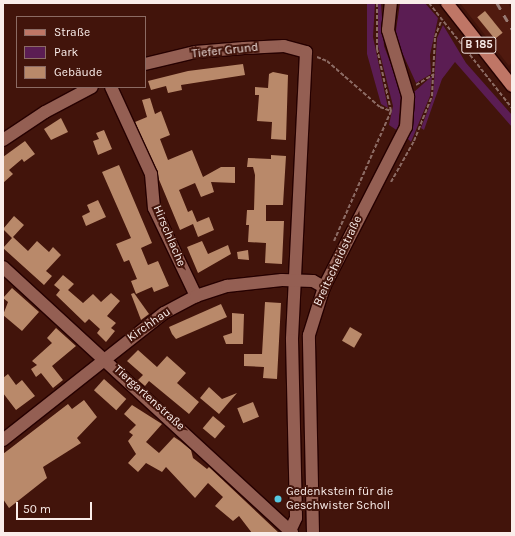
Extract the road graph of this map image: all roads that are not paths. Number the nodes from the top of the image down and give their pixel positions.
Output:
1 (391, 3) edge
2 (447, 3) edge
3 (306, 52) joint
4 (146, 64) edge
5 (512, 86) edge
6 (90, 88) edge
7 (111, 88) edge
8 (3, 140) edge
9 (3, 267) edge
10 (296, 279) junction
11 (324, 287) junction
12 (196, 296) junction
13 (105, 358) junction
14 (3, 440) edge
15 (291, 533) edge
16 (313, 533) edge

1 - 11 street, Breitscheidstraße
2 - 5 main road, B 185
3 - 4 street, Tiefer Grund
3 - 10 street, Breitscheidstraße
6 - 8 street
7 - 12 street, Hirschlache
9 - 13 street, Tiergartenstraße
10 - 11 street, Kirchhau
10 - 12 street, Kirchhau
10 - 15 street, Breitscheidstraße
11 - 16 street, Breitscheidstraße
12 - 13 street, Kirchhau
13 - 14 street, Kirchhau
13 - 15 street, Tiergartenstraße

